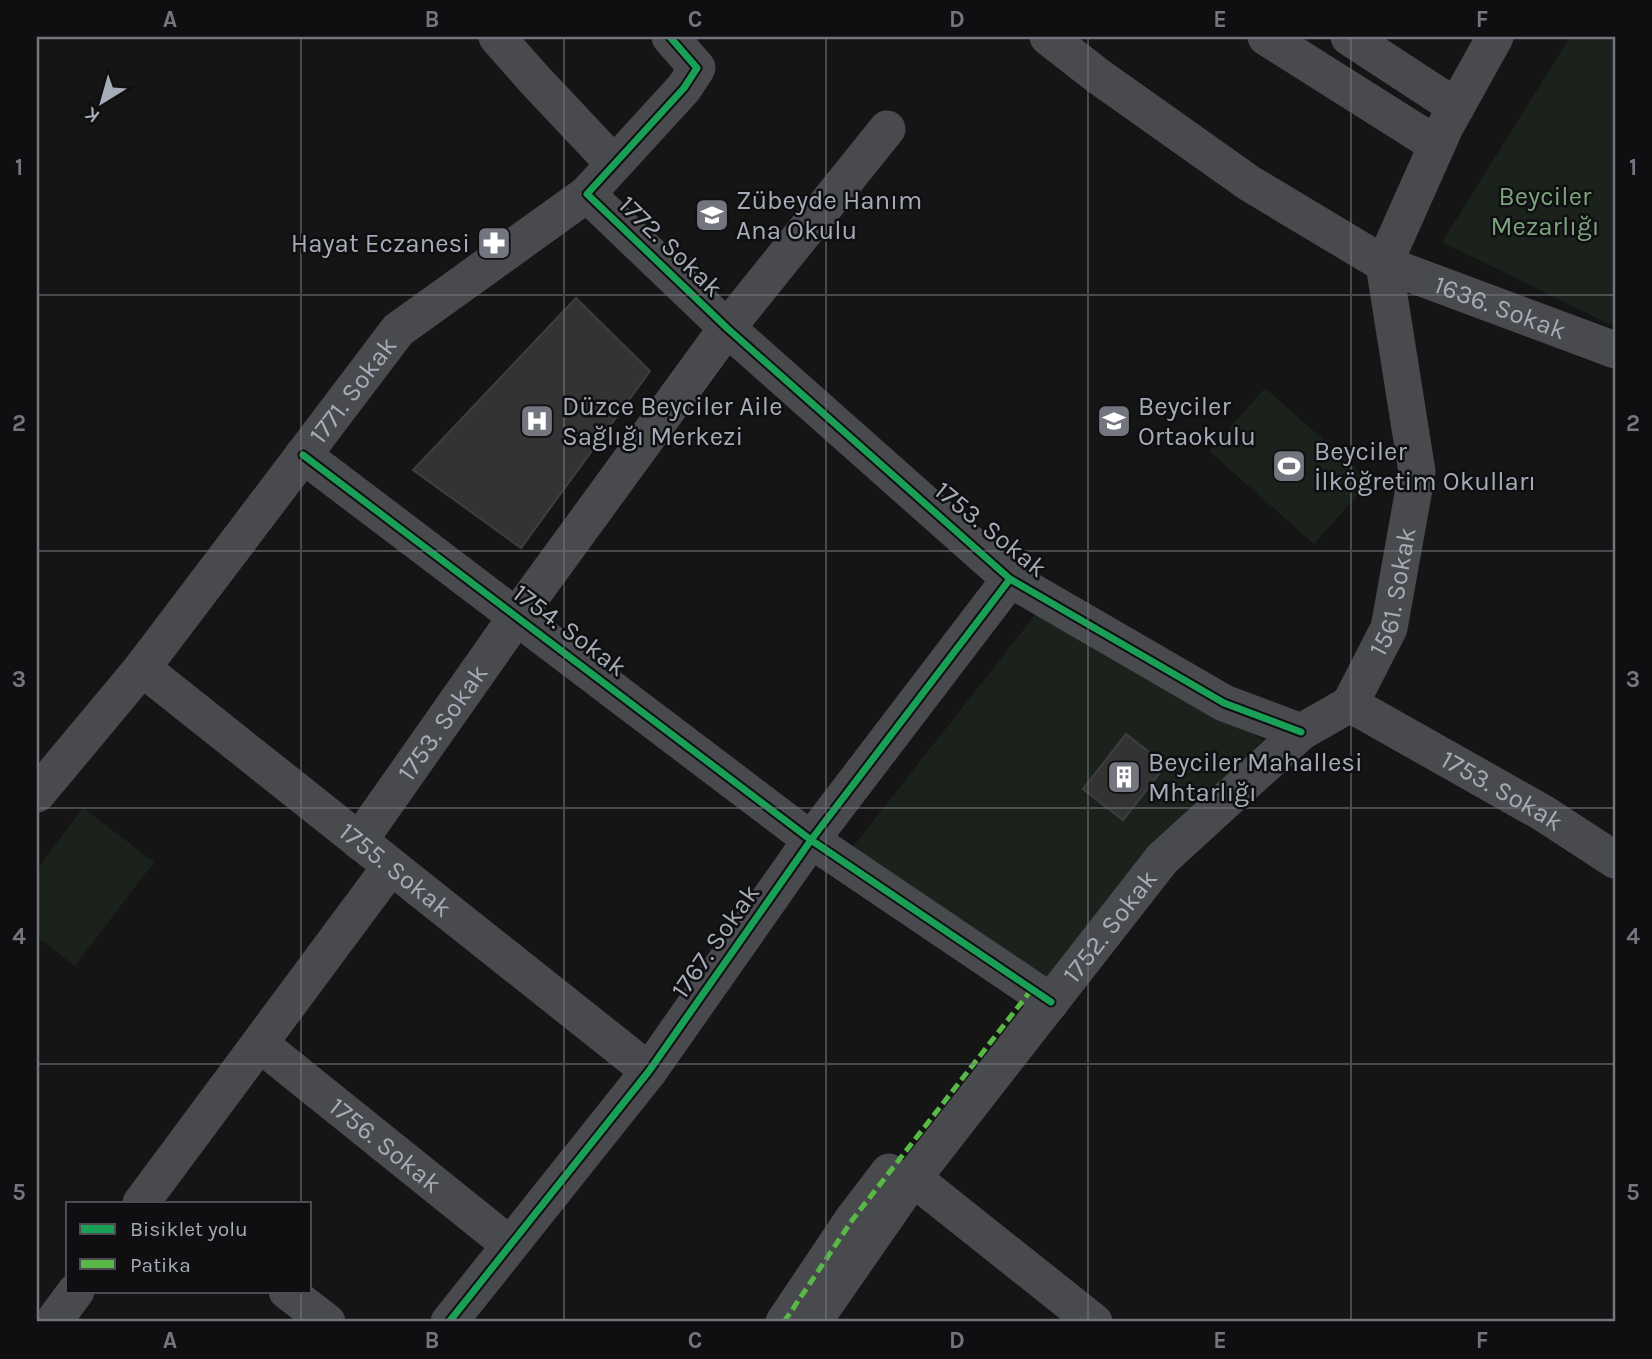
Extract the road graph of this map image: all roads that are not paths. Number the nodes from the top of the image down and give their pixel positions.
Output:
1 (497, 37) edge
2 (670, 37) edge
3 (1048, 37) edge
4 (1266, 37) edge
5 (1349, 37) edge
6 (1495, 37) edge
7 (1456, 107) junction
8 (887, 129) dead end
9 (1437, 145) junction
10 (614, 164) junction
11 (586, 194) junction
12 (1384, 264) junction
13 (727, 328) junction
14 (1606, 341) edge
15 (303, 455) junction
16 (1010, 579) junction
17 (517, 616) junction
18 (142, 668) junction
19 (1350, 704) junction
20 (1301, 732) junction
21 (37, 793) edge
22 (811, 839) junction
23 (359, 841) junction
24 (1615, 860) edge
25 (391, 866) junction
26 (1041, 995) junction
27 (260, 1044) junction
28 (649, 1071) junction
29 (913, 1178) junction
30 (157, 1198) edge
31 (510, 1245) junction
32 (75, 1292) edge
33 (288, 1292) edge
34 (53, 1322) edge
35 (327, 1322) edge
36 (449, 1322) edge
37 (783, 1322) edge
38 (813, 1322) edge
39 (1094, 1322) edge

1 - 10 street
2 - 10 street, 1772. Sokak
3 - 12 street
4 - 9 street
5 - 7 street
6 - 7 street
7 - 9 street
8 - 13 street
9 - 12 street
10 - 11 street, 1772. Sokak
11 - 13 street, 1772. Sokak
11 - 15 street, 1771. Sokak
12 - 14 street, 1636. Sokak
12 - 19 street, 1561. Sokak
13 - 16 street, 1753. Sokak
13 - 17 street, 1753. Sokak
15 - 17 street, 1754. Sokak
15 - 18 street, 1771. Sokak
16 - 20 street, 1753. Sokak
16 - 22 street, 1767. Sokak
17 - 22 street, 1754. Sokak
17 - 23 street, 1753. Sokak
18 - 21 street, 1771. Sokak
18 - 23 street, 1755. Sokak
19 - 20 street, 1752. Sokak
19 - 24 street, 1753. Sokak
20 - 26 street, 1752. Sokak
22 - 26 street, 1754. Sokak
22 - 28 street, 1767. Sokak
23 - 25 street, 1755. Sokak
25 - 27 street
25 - 28 street, 1755. Sokak
26 - 29 street, 1752. Sokak
26 - 37 street
27 - 30 street
27 - 31 street, 1756. Sokak
28 - 31 street, 1767. Sokak
29 - 38 street, 1752. Sokak
29 - 39 street
31 - 36 street, 1767. Sokak
32 - 34 street
33 - 35 street

